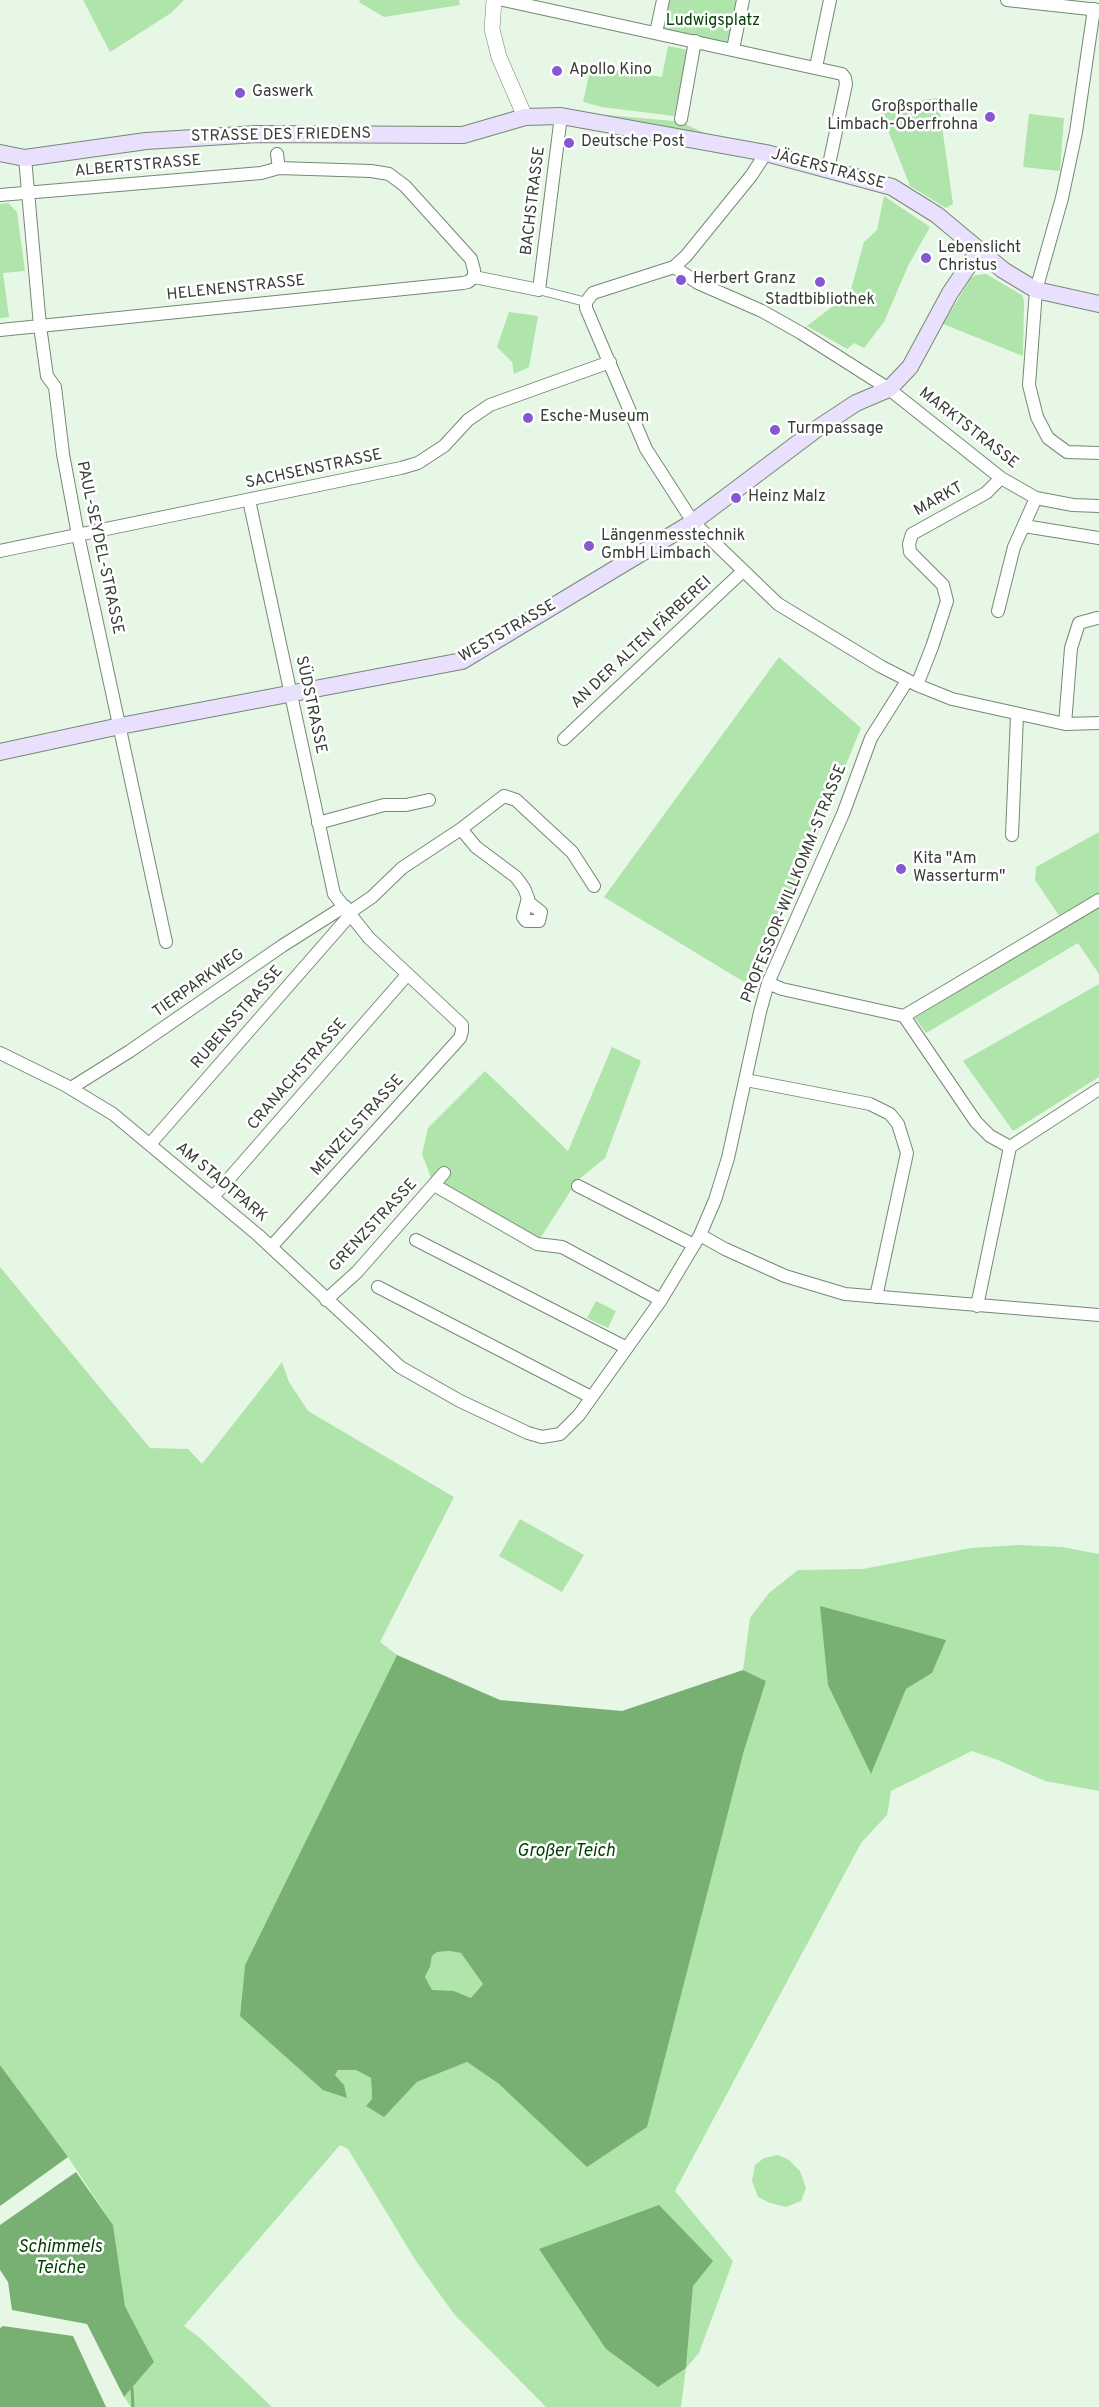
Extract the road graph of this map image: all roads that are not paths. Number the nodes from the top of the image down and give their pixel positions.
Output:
1 (494, 0) edge
2 (503, 0) edge
3 (663, 0) edge
4 (743, 0) edge
5 (830, 0) edge
6 (1007, 0) edge
7 (1097, 10) edge
8 (656, 33) junction
9 (695, 41) junction
10 (733, 49) junction
11 (816, 67) junction
12 (561, 116) junction
13 (525, 117) junction
14 (681, 119) dead end
15 (0, 153) edge
16 (766, 153) junction
17 (278, 154) dead end
18 (25, 158) junction
19 (279, 168) junction
20 (828, 169) junction
21 (27, 193) junction
22 (0, 195) edge
23 (979, 250) junction
24 (674, 267) junction
25 (474, 277) junction
26 (539, 290) junction
27 (1036, 290) junction
28 (586, 302) junction
29 (1099, 304) edge
30 (40, 326) junction
31 (0, 330) edge
32 (610, 362) junction
33 (889, 389) junction
34 (1099, 453) edge
35 (1001, 477) junction
36 (1036, 498) junction
37 (249, 500) junction
38 (1099, 506) edge
39 (693, 522) junction
40 (1024, 526) junction
41 (78, 535) junction
42 (1099, 538) edge
43 (0, 551) edge
44 (743, 571) junction
45 (998, 611) dead end
46 (1096, 618) dead end
47 (912, 683) junction
48 (291, 694) junction
49 (1017, 715) junction
50 (1099, 723) edge
51 (1065, 724) junction
52 (120, 726) junction
53 (564, 739) dead end
54 (0, 752) edge
55 (429, 800) dead end
56 (318, 823) junction
57 (461, 830) junction
58 (1012, 835) dead end
59 (594, 886) dead end
60 (1099, 900) edge
61 (527, 902) dead end
62 (349, 911) junction
63 (166, 942) dead end
64 (407, 975) junction
65 (768, 983) junction
66 (904, 1016) junction
67 (462, 1025) joint
68 (0, 1053) edge
69 (746, 1080) junction
70 (70, 1088) junction
71 (1099, 1089) edge
72 (150, 1144) junction
73 (1010, 1147) junction
74 (444, 1173) dead end
75 (434, 1185) junction
76 (578, 1186) dead end
77 (213, 1197) junction
78 (416, 1240) dead end
79 (697, 1240) junction
80 (271, 1247) junction
81 (378, 1287) dead end
82 (876, 1297) junction
83 (326, 1300) junction
84 (661, 1300) junction
85 (977, 1306) junction
86 (1099, 1315) edge
87 (627, 1348) junction
88 (400, 1367) joint
89 (591, 1397) junction

1 - 13 street
2 - 8 street
3 - 8 street
4 - 10 street
5 - 11 street
6 - 7 street
7 - 27 street
8 - 9 street
9 - 10 street
9 - 14 street
10 - 11 street
11 - 20 street
12 - 13 main road, STRASSE DES FRIEDENS
12 - 16 main road, JÄGERSTRASSE
12 - 26 street, BACHSTRASSE
13 - 18 main road, STRASSE DES FRIEDENS
15 - 18 main road, STRASSE DES FRIEDENS
16 - 20 main road, JÄGERSTRASSE
16 - 24 street
17 - 19 street
18 - 21 street, PAUL-SEYDEL-STRASSE
19 - 21 street, ALBERTSTRASSE
19 - 25 street, ALBERTSTRASSE
20 - 23 main road, JÄGERSTRASSE
21 - 22 street, ALBERTSTRASSE
21 - 30 street, PAUL-SEYDEL-STRASSE
23 - 27 main road, JÄGERSTRASSE
23 - 33 main road
24 - 28 street
24 - 33 street, MARKTSTRASSE
25 - 26 street
25 - 30 street, HELENENSTRASSE
26 - 28 street
27 - 29 main road, JÄGERSTRASSE
27 - 34 street
28 - 32 street
30 - 31 street, HELENENSTRASSE
30 - 41 street, PAUL-SEYDEL-STRASSE
32 - 37 street, SACHSENSTRASSE
32 - 39 street
33 - 35 street, MARKTSTRASSE
33 - 39 main road, WESTSTRASSE
35 - 36 street, MARKTSTRASSE
35 - 47 street, MARKT
36 - 38 street, MARKTSTRASSE
36 - 40 street
37 - 41 street, SACHSENSTRASSE
37 - 48 street, SÜDSTRASSE
39 - 44 street
39 - 48 main road, WESTSTRASSE
40 - 42 street
40 - 45 street
41 - 43 street, SACHSENSTRASSE
41 - 52 street, PAUL-SEYDEL-STRASSE
44 - 47 street
44 - 53 street, AN DER ALTEN FÄRBEREI
46 - 51 street
47 - 49 street
47 - 65 street, PROFESSOR-WILLKOMM-STRASSE
48 - 52 main road, WESTSTRASSE
48 - 56 street, SÜDSTRASSE
49 - 51 street
49 - 58 street
50 - 51 street
52 - 54 main road, WESTSTRASSE
52 - 63 street, PAUL-SEYDEL-STRASSE
55 - 56 street
56 - 62 street, SÜDSTRASSE
57 - 59 street
57 - 61 street
57 - 62 street
60 - 66 street
62 - 64 street, SÜDSTRASSE
62 - 70 street, TIERPARKWEG
62 - 72 street, RUBENSSTRASSE
64 - 67 street, SÜDSTRASSE
64 - 77 street, CRANACHSTRASSE
65 - 66 street
65 - 69 street, PROFESSOR-WILLKOMM-STRASSE
66 - 73 street
67 - 80 street, MENZELSTRASSE
68 - 70 street, AM STADTPARK
69 - 79 street, PROFESSOR-WILLKOMM-STRASSE
69 - 82 street
70 - 72 street, AM STADTPARK
71 - 73 street
72 - 77 street, AM STADTPARK
73 - 85 street
74 - 75 street, GRENZSTRASSE
75 - 83 street, GRENZSTRASSE
75 - 84 street
76 - 79 street
77 - 80 street, AM STADTPARK
78 - 87 street
79 - 82 street
79 - 84 street, PROFESSOR-WILLKOMM-STRASSE
80 - 83 street, AM STADTPARK
81 - 89 street
82 - 85 street
83 - 88 street, AM STADTPARK
84 - 87 street, PROFESSOR-WILLKOMM-STRASSE
85 - 86 street
87 - 89 street, PROFESSOR-WILLKOMM-STRASSE
88 - 89 street, PROFESSOR-WILLKOMM-STRASSE

